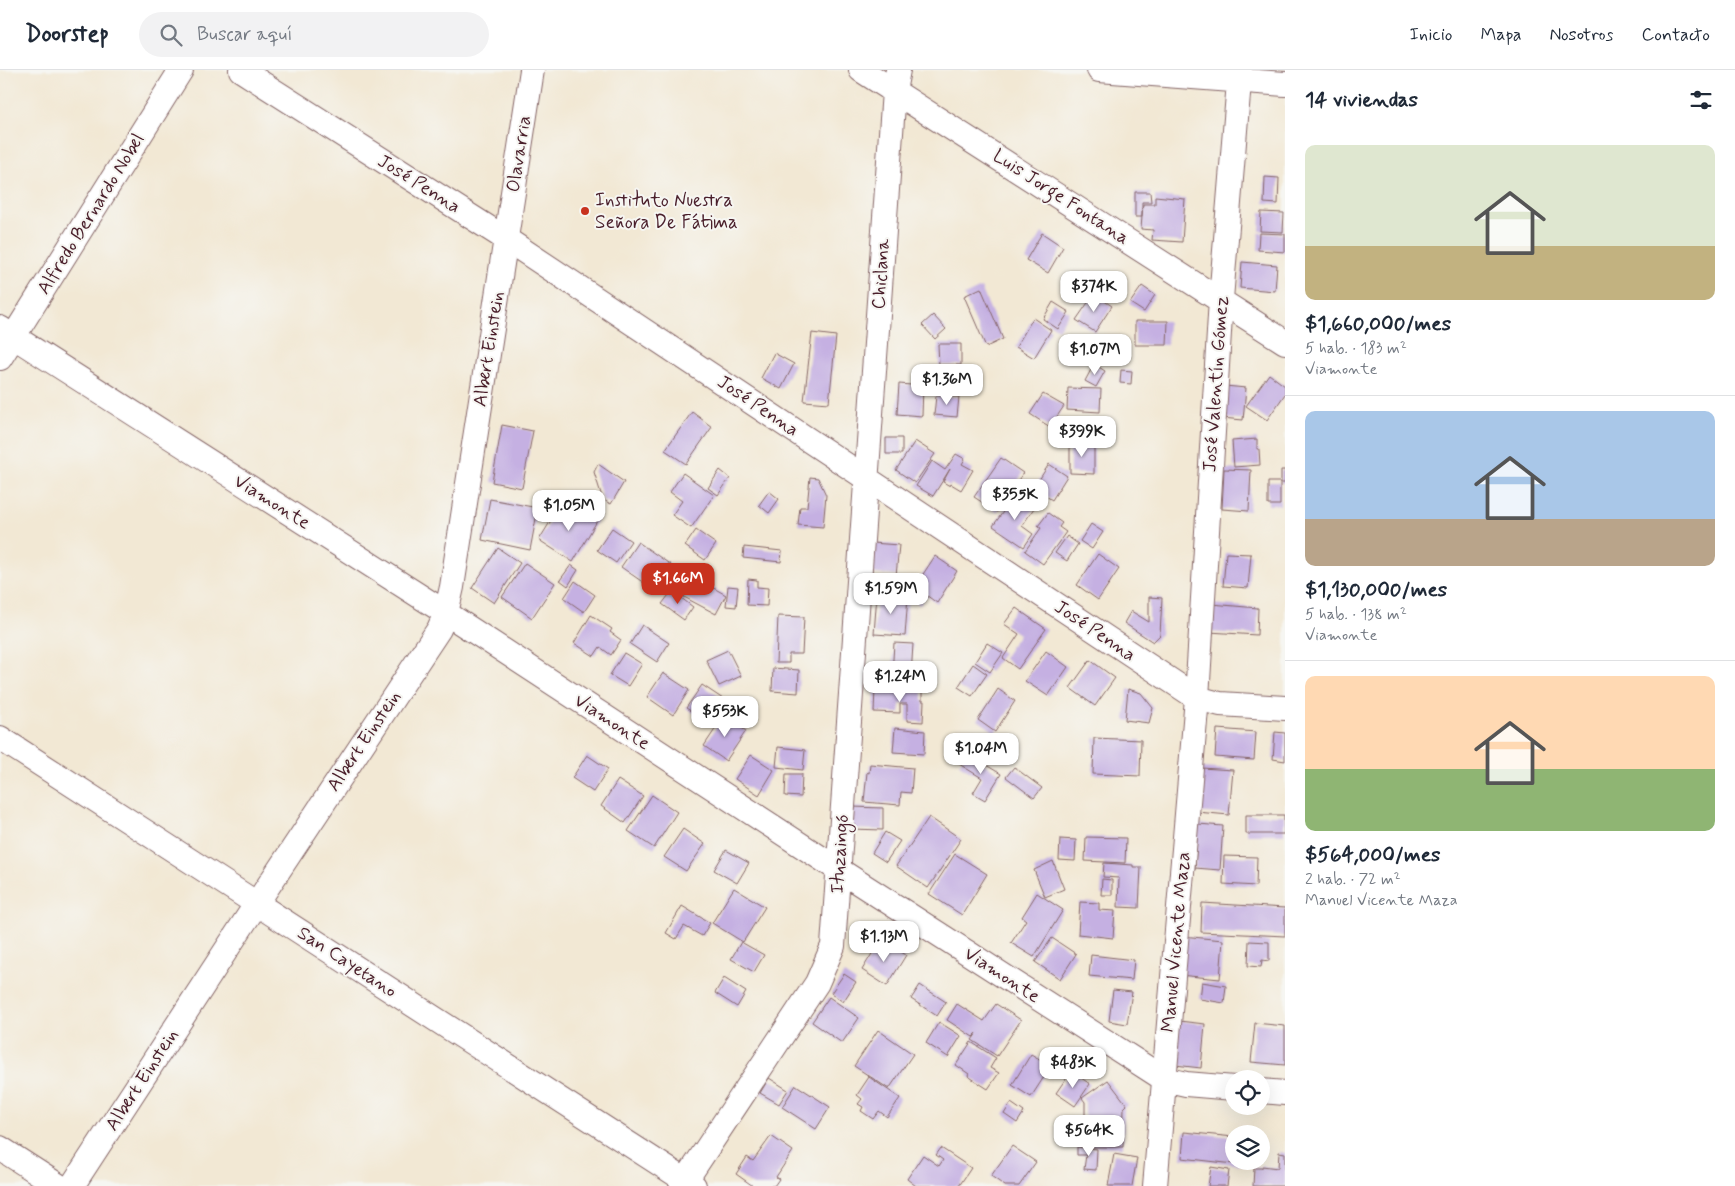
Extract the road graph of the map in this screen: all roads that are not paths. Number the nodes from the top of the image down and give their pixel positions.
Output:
1 (181, 70) edge
2 (241, 70) edge
3 (532, 70) edge
4 (861, 70) edge
5 (1099, 70) edge
6 (1240, 76) edge
7 (896, 80) edge
8 (1285, 84) edge
9 (506, 239) junction
10 (1221, 299) junction
11 (7, 333) edge
12 (1285, 342) edge
13 (0, 358) edge
14 (866, 478) junction
15 (446, 613) junction
16 (1196, 698) junction
17 (1285, 708) edge
18 (0, 738) edge
19 (839, 870) junction
20 (256, 903) junction
21 (1164, 1079) junction
22 (1225, 1087) edge
23 (1270, 1092) edge
24 (1285, 1093) edge
25 (0, 1148) edge
26 (687, 1184) edge
27 (59, 1186) edge
28 (72, 1186) edge
29 (1155, 1186) edge

1 - 11 street, Alfredo Bernardo Nobel
2 - 9 street, José Penna
3 - 9 street, Olavarria
4 - 7 street, Luis Jorge Fontana
5 - 6 street
6 - 8 street
6 - 10 street, José Valentín Gómez
7 - 10 street, Luis Jorge Fontana
7 - 14 street, Chiclana
9 - 14 street, José Penna
9 - 15 street, Albert Einstein
10 - 12 street, Luis Jorge Fontana
10 - 16 street, José Valentín Gómez
11 - 13 street, Alfredo Bernardo Nobel
11 - 15 street, Viamonte
14 - 16 street, José Penna
14 - 19 street, Ituzaingó
15 - 19 street, Viamonte
15 - 20 street, Albert Einstein
16 - 17 street, José Penna
16 - 21 street, Manuel Vicente Maza
18 - 20 street, San Cayetano
19 - 21 street, Viamonte
19 - 26 street, Ituzaingó
20 - 26 street, San Cayetano
20 - 28 street, Albert Einstein
21 - 22 street, Viamonte
21 - 29 street, Manuel Vicente Maza
23 - 24 street
25 - 27 street

